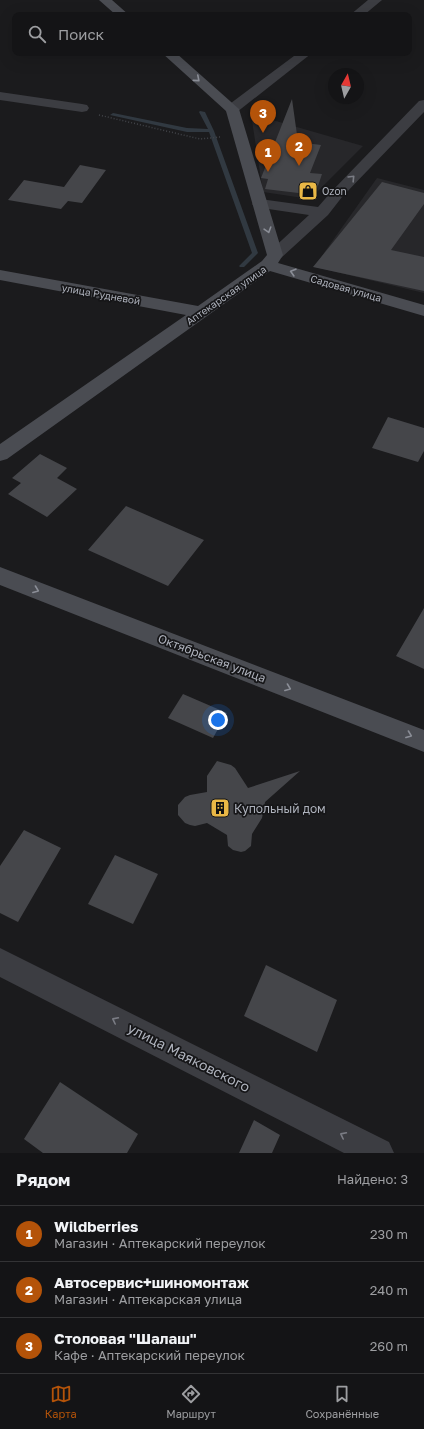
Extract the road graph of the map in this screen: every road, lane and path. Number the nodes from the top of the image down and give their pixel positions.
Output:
1 (105, 0) edge
2 (376, 0) edge
3 (119, 12) edge
4 (360, 12) edge
5 (171, 56) edge
6 (302, 56) edge
7 (0, 96) edge
8 (424, 104) edge
9 (82, 108) joint
10 (232, 109) junction
11 (219, 138) dead end
12 (260, 204) junction
13 (322, 212) junction
14 (272, 260) junction
15 (0, 275) edge
16 (424, 311) edge
17 (201, 312) junction
18 (0, 454) edge
19 (0, 576) edge
20 (424, 740) edge
21 (0, 962) edge
22 (378, 1153) edge

1 - 3 street
2 - 4 street
5 -> 10 street
6 - 10 street
7 - 9 street
13 -> 8 street, Аптекарская улица
9 - 11 path
10 - 12 street
12 - 13 street
12 -> 14 street
13 - 14 street, Аптекарская улица
16 -> 14 street, Садовая улица
14 - 17 street, Аптекарская улица
15 - 17 street, улица Рудневой
17 - 18 street, Аптекарская улица
19 -> 20 street, Октябрьская улица
22 -> 21 street, улица Маяковского

